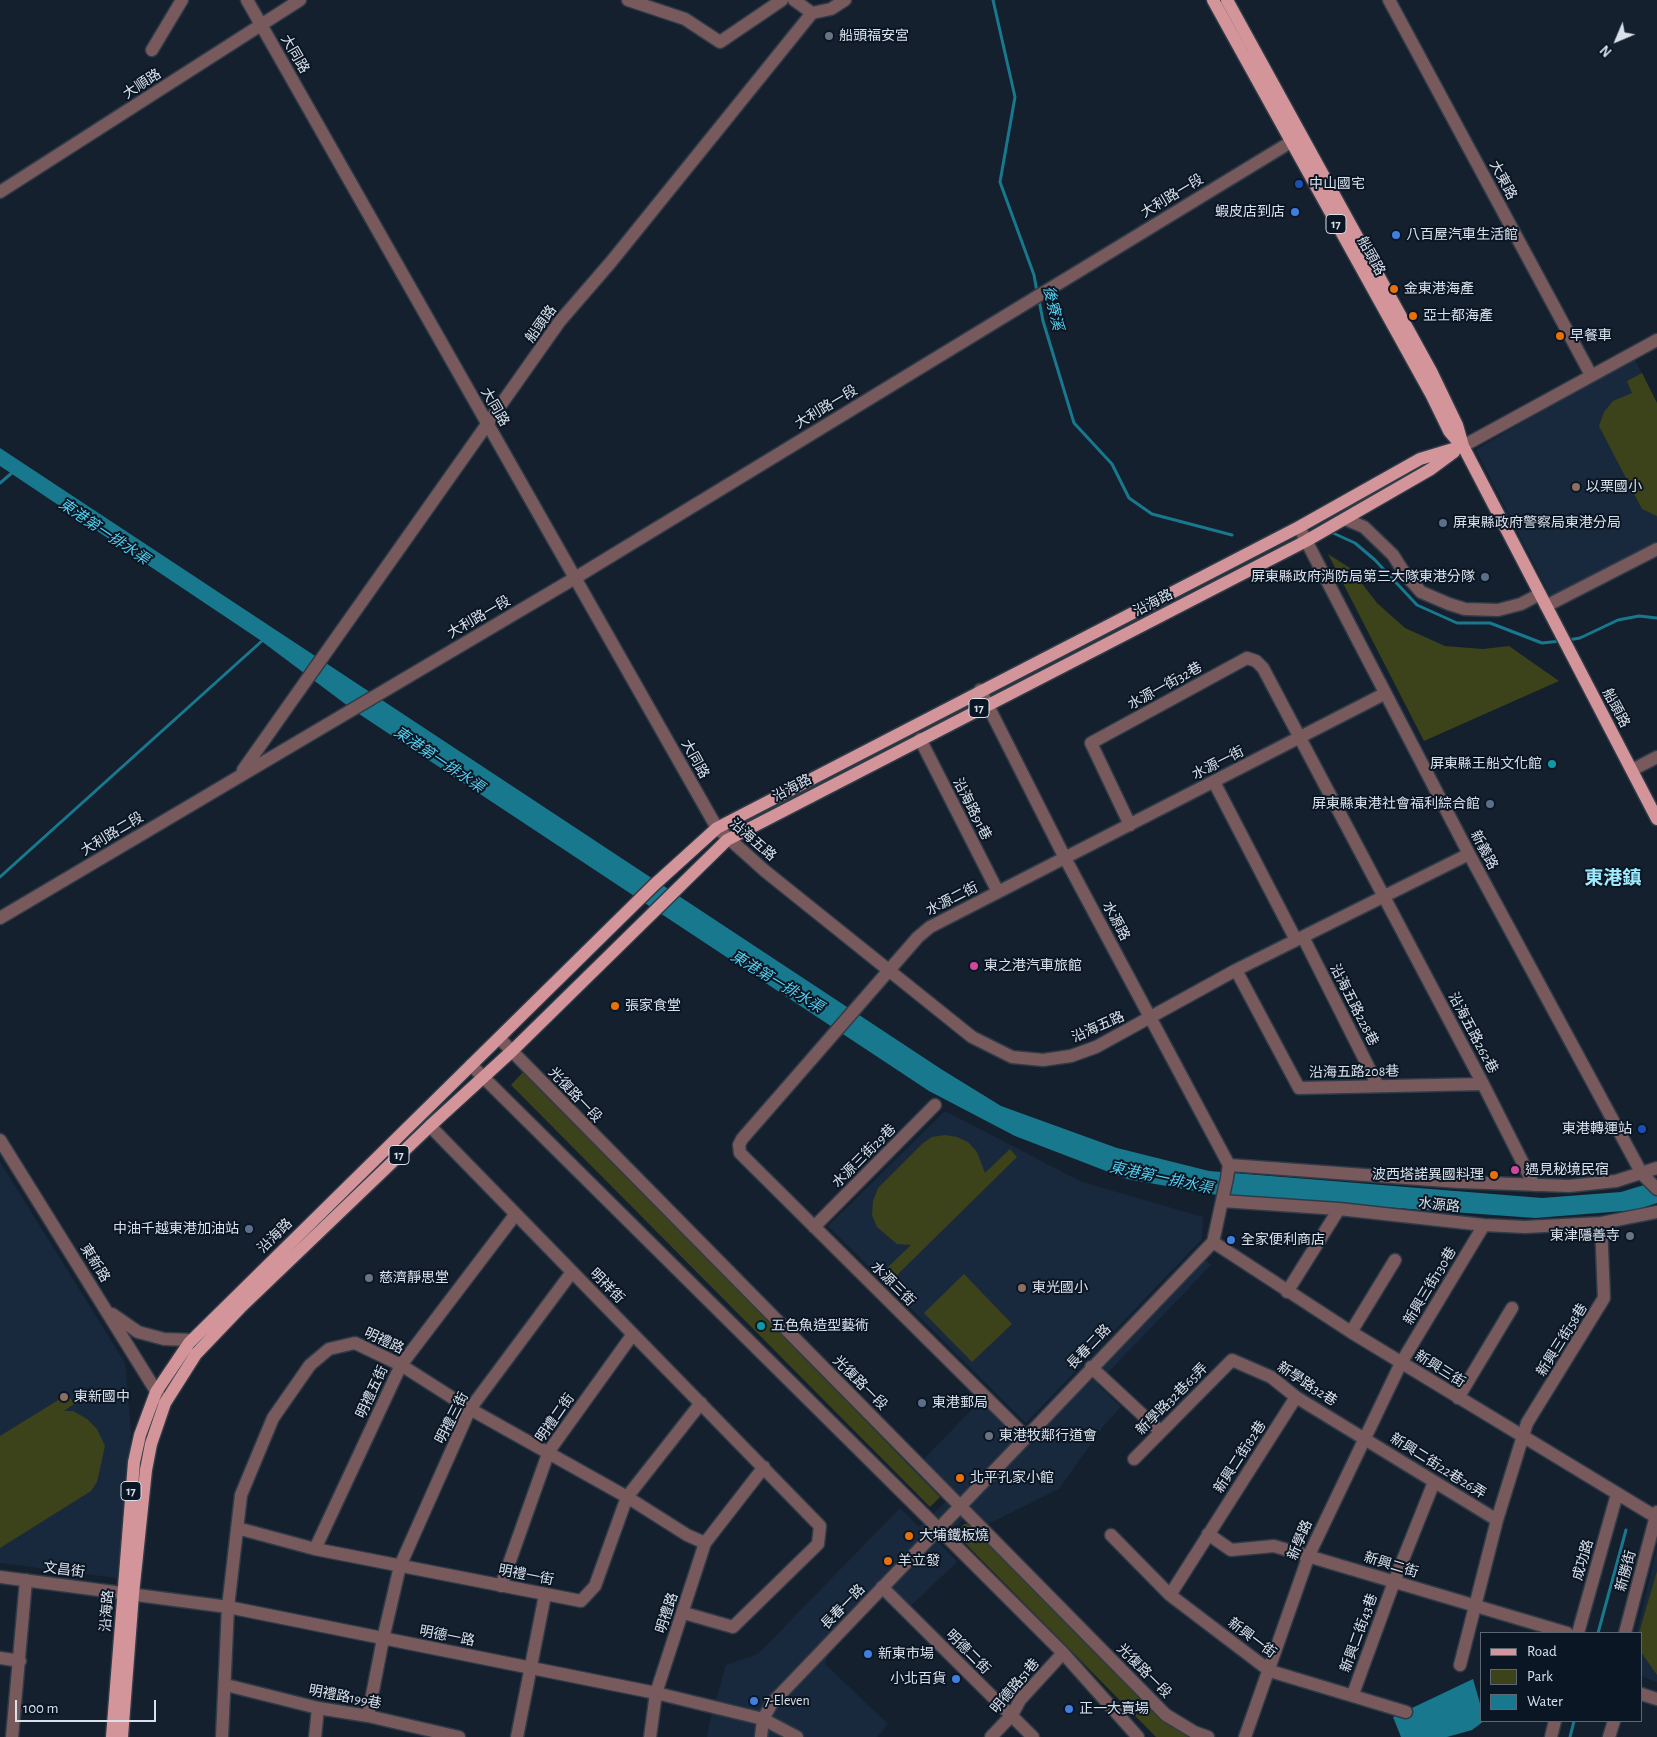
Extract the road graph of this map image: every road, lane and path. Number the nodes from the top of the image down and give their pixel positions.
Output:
1 (182, 0) edge
2 (247, 0) edge
3 (300, 0) edge
4 (628, 0) edge
5 (782, 0) edge
6 (794, 0) edge
7 (845, 0) edge
8 (1213, 0) edge
9 (1227, 0) edge
10 (1390, 0) edge
11 (812, 13) junction
12 (262, 26) junction
13 (152, 50) dead end
14 (1296, 139) junction
15 (0, 192) edge
16 (1657, 340) edge
17 (1590, 375) junction
18 (488, 424) junction
19 (1463, 446) junction
20 (1345, 519) junction
21 (1298, 527) junction
22 (1306, 541) junction
23 (1657, 550) edge
24 (575, 578) junction
25 (1540, 594) junction
26 (1546, 606) junction
27 (980, 690) junction
28 (1384, 694) junction
29 (986, 704) junction
30 (1299, 738) junction
31 (920, 739) junction
32 (1657, 757) edge
33 (1632, 770) junction
34 (239, 775) junction
35 (1214, 782) junction
36 (1657, 819) edge
37 (1130, 825) junction
38 (717, 828) junction
39 (728, 840) junction
40 (1469, 854) junction
41 (1066, 858) junction
42 (998, 892) junction
43 (1383, 896) junction
44 (0, 918) edge
45 (1299, 939) junction
46 (890, 970) junction
47 (1236, 970) junction
48 (1152, 1018) junction
49 (499, 1038) junction
50 (512, 1051) junction
51 (471, 1064) junction
52 (484, 1078) junction
53 (1483, 1084) junction
54 (1378, 1086) junction
55 (935, 1105) dead end
56 (430, 1126) junction
57 (0, 1140) edge
58 (740, 1154) joint
59 (1229, 1165) junction
60 (1657, 1168) edge
61 (1650, 1182) edge
62 (1534, 1185) junction
63 (1222, 1199) junction
64 (1338, 1209) junction
65 (1657, 1212) edge
66 (515, 1215) junction
67 (1601, 1223) junction
68 (1484, 1225) junction
69 (814, 1227) junction
70 (1212, 1242) junction
71 (1395, 1260) dead end
72 (572, 1272) junction
73 (1287, 1292) junction
74 (1512, 1308) dead end
75 (108, 1311) junction
76 (1351, 1332) junction
77 (633, 1334) junction
78 (192, 1340) junction
79 (1232, 1360) joint
80 (1401, 1363) junction
81 (401, 1365) junction
82 (1091, 1367) junction
83 (156, 1392) junction
84 (1296, 1397) junction
85 (1458, 1398) junction
86 (165, 1403) junction
87 (701, 1403) junction
88 (470, 1409) junction
89 (1161, 1432) junction
90 (1025, 1436) junction
91 (1523, 1436) junction
92 (1364, 1438) junction
93 (549, 1451) junction
94 (1134, 1459) dead end
95 (764, 1467) junction
96 (1434, 1482) junction
97 (1617, 1494) junction
98 (627, 1497) junction
99 (960, 1505) junction
100 (1656, 1514) edge
101 (1497, 1520) junction
102 (237, 1528) junction
103 (938, 1528) junction
104 (1208, 1534) junction
105 (1111, 1535) dead end
106 (705, 1543) junction
107 (315, 1549) junction
108 (1309, 1555) junction
109 (400, 1566) junction
110 (0, 1577) edge
111 (26, 1580) junction
112 (1394, 1582) junction
113 (501, 1586) junction
114 (882, 1587) junction
115 (128, 1593) junction
116 (544, 1595) junction
117 (1170, 1595) junction
118 (1474, 1606) junction
119 (228, 1607) junction
120 (684, 1613) junction
121 (1564, 1632) edge
122 (1578, 1632) edge
123 (1625, 1632) edge
124 (382, 1639) junction
125 (1063, 1653) junction
126 (0, 1658) edge
127 (20, 1661) junction
128 (1460, 1665) dead end
129 (531, 1668) junction
130 (1270, 1671) junction
131 (122, 1680) junction
132 (226, 1685) junction
133 (656, 1693) junction
134 (1353, 1694) junction
135 (1642, 1694) edge
136 (1657, 1699) edge
137 (318, 1708) junction
138 (1406, 1712) dead end
139 (1012, 1715) junction
140 (368, 1716) junction
141 (764, 1719) junction
142 (1555, 1722) edge
143 (1614, 1722) edge
144 (398, 1731) edge
145 (12, 1737) edge
146 (112, 1737) edge
147 (122, 1737) edge
148 (222, 1737) edge
149 (315, 1737) edge
150 (459, 1737) edge
151 (517, 1737) edge
152 (650, 1737) edge
153 (761, 1737) edge
154 (797, 1737) edge
155 (991, 1737) edge
156 (1033, 1737) edge
157 (1138, 1737) edge
158 (1208, 1737) edge
159 (1245, 1737) edge
160 (1551, 1737) edge
161 (1610, 1737) edge

1 - 13 street
2 - 12 street, 大同路
3 - 12 street, 大順路
4 - 5 street
6 - 11 street
7 - 11 street
8 - 14 main road, 船頭路 / 17
9 - 14 main road, 船頭路 / 17
10 - 17 street, 大東路
11 - 18 street, 船頭路
12 - 15 street, 大順路
12 - 18 street, 大同路
14 - 19 main road, 船頭路 / 17
14 - 24 street, 大利路一段
16 - 17 street
17 - 19 street
18 - 24 street, 大同路
18 - 34 street, 船頭路
19 - 20 main road, 沿海路 / 17
19 - 21 main road, 17
19 - 25 main road, 船頭路
20 - 22 main road, 沿海路 / 17
20 - 25 street
21 - 22 street, 新義路
21 - 27 main road, 沿海路 / 17
22 - 28 street, 新義路
22 - 29 main road, 沿海路 / 17
23 - 26 street
24 - 34 street, 大利路一段
24 - 38 street, 大同路
25 - 26 main road, 船頭路
26 - 33 main road, 船頭路
27 - 29 street, 水源路
27 - 38 main road, 沿海路 / 17
28 - 30 street, 水源一街
28 - 40 street, 新義路
29 - 31 main road, 沿海路 / 17
29 - 41 street, 水源路
30 - 35 street, 水源一街
30 - 37 street, 水源一街32巷
30 - 43 street, 沿海五路262巷
31 - 39 main road, 沿海路 / 17
31 - 42 street, 沿海路91巷
32 - 33 street
33 - 36 main road, 船頭路
34 - 44 street, 大利路二段
35 - 37 street, 水源一街
35 - 45 street, 沿海五路228巷
37 - 41 street, 水源一街
38 - 39 street, 沿海五路
38 - 49 main road, 沿海路 / 17
39 - 46 street, 沿海五路
39 - 50 main road, 沿海路 / 17
40 - 43 street, 沿海五路
40 - 61 street, 新義路
41 - 42 street, 水源二街
41 - 48 street, 水源路
42 - 46 street, 水源二街
43 - 45 street, 沿海五路
43 - 53 street, 沿海五路262巷
45 - 47 street, 沿海五路
45 - 54 street, 沿海五路228巷
46 - 48 street, 沿海五路
46 - 58 street, 水源二街
47 - 48 street, 沿海五路
47 - 54 street, 沿海五路208巷
48 - 59 street, 水源路
49 - 50 street, 光復路一段
49 - 51 main road, 沿海路 / 17
50 - 52 main road, 沿海路 / 17
50 - 99 street, 光復路一段
51 - 52 street
51 - 78 main road, 沿海路 / 17
52 - 56 main road, 沿海路 / 17
52 - 103 street
53 - 54 street, 沿海五路208巷
53 - 62 street, 沿海五路262巷
55 - 69 street, 水源三街29巷
56 - 66 street, 明祥街
56 - 86 main road, 沿海路 / 17
57 - 75 street, 東新路
58 - 69 street, 水源三街
59 - 62 street, 水源路
59 - 63 street
60 - 61 street, 水源路
61 - 62 street, 水源路
63 - 64 street, 水源路
63 - 70 street
64 - 68 street, 水源路
64 - 73 street
65 - 67 street, 水源路
66 - 72 street, 明祥街
66 - 81 street, 明禮五街
67 - 68 street, 水源路
67 - 91 street, 新興三街58巷
68 - 80 street, 新興三街130巷
69 - 90 street, 水源三街
70 - 73 street, 新興三街
70 - 82 street, 長春二路
71 - 76 street
72 - 77 street, 明祥街
72 - 88 street, 明禮三街
73 - 76 street, 新興三街
74 - 85 street
75 - 78 street
75 - 83 street, 東新路
76 - 80 street, 新興三街
77 - 87 street, 明祥街
77 - 93 street, 明禮二街
78 - 83 main road, 沿海路 / 17
79 - 84 street, 新學路32巷
79 - 89 street, 新學路32巷65弄
80 - 85 street, 新興三街
80 - 92 street, 新學路
81 - 88 street, 明禮路
81 - 102 street, 明禮路
81 - 107 street, 明禮五街
82 - 89 street
82 - 90 street, 長春二路
83 - 86 street, 東新路
83 - 115 main road, 沿海路 / 17
84 - 92 street, 新學路32巷
84 - 104 street, 新興二街82巷
85 - 91 street, 新興三街
86 - 115 main road, 沿海路 / 17
87 - 95 street, 明祥街
87 - 98 street, 明禮一街
88 - 93 street, 明禮路
88 - 109 street, 明禮三街
89 - 94 street, 新學路32巷65弄
90 - 99 street, 長春二路
91 - 97 street, 新興三街
91 - 101 street, 新興二街22巷26弄
92 - 96 street, 新興二街22巷26弄
92 - 108 street, 新學路
93 - 98 street, 明禮路
93 - 113 street, 明禮二街
95 - 106 street, 明禮路
95 - 120 street, 明祥街
96 - 101 street, 新興二街22巷26弄
96 - 112 street, 新興二街43巷
97 - 100 street, 新興三街
97 - 122 street, 成功路
98 - 106 street, 明禮路
98 - 116 street, 明禮一街
99 - 103 street, 長春一路
99 - 158 street, 光復路一段
100 - 123 street, 新勝街
101 - 118 street, 新興二街22巷26弄
102 - 107 street, 明禮一街
102 - 119 street, 明禮路
103 - 114 street, 長春一路
103 - 125 street
104 - 108 street, 新興二街
104 - 117 street, 新興二街82巷
105 - 117 street, 新興一街
106 - 120 street, 明禮路
107 - 109 street, 明禮一街
108 - 112 street, 新興二街
108 - 130 street, 新學路
109 - 113 street, 明禮一街
109 - 124 street, 明禮三街
110 - 111 street, 文昌街
111 - 115 street, 文昌街
111 - 127 street
112 - 118 street, 新興二街
112 - 134 street, 新興二街43巷
113 - 116 street, 明禮一街
114 - 139 street, 明德二街
114 - 141 street, 長春一路
115 - 119 street, 明德一路
115 - 131 main road, 沿海路 / 17
116 - 129 street
117 - 130 street, 新興一街
118 - 121 street, 新興二街
118 - 128 street, 新興二街22巷26弄
119 - 124 street, 明德一路
119 - 132 street, 明禮路
120 - 133 street, 明禮路
124 - 129 street, 明德一路
124 - 140 street, 明禮三街
125 - 139 street, 明德路51巷
125 - 157 street
126 - 127 street
127 - 145 street
129 - 133 street, 明德一路
129 - 151 street
130 - 134 street, 新興一街
130 - 159 street, 新學路
131 - 146 main road, 17
131 - 147 main road, 17
132 - 137 street, 明禮路199巷
132 - 148 street, 明禮路
133 - 141 street, 明德一路
133 - 152 street, 明禮路
134 - 138 street, 新興一街
135 - 136 street
137 - 140 street, 明禮路199巷
137 - 149 street
139 - 155 street, 明德路51巷
139 - 156 street, 明德二街
140 - 144 street, 明禮路199巷
141 - 153 street, 長春一路
141 - 154 street, 明德一路
142 - 160 street
143 - 161 street
144 - 150 street, 明禮路199巷

